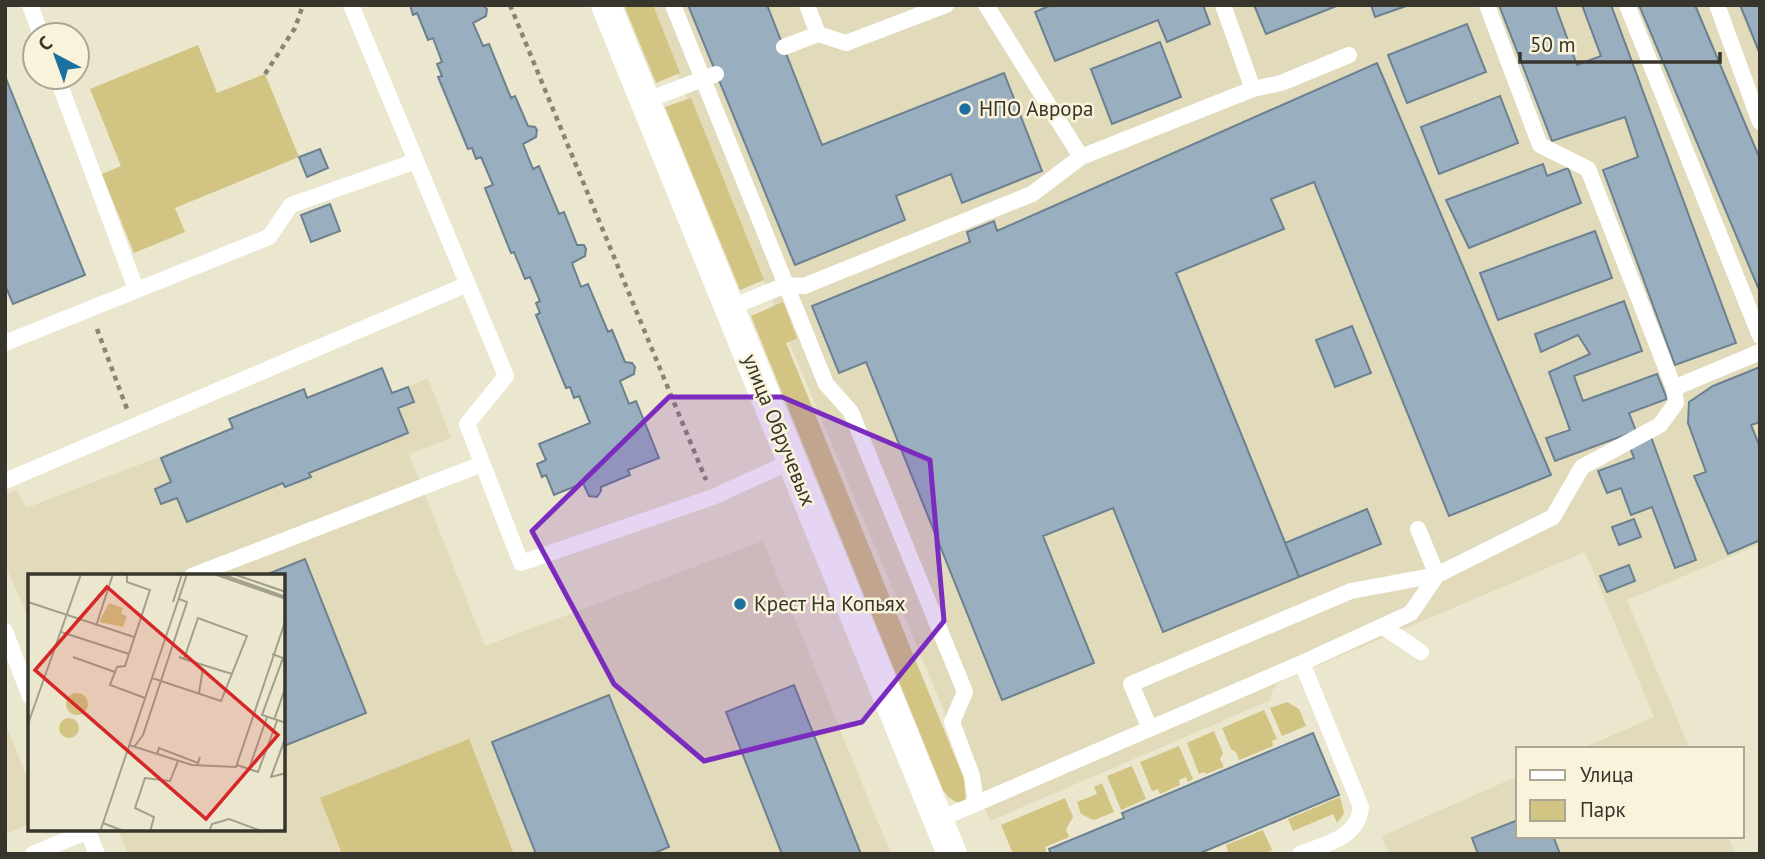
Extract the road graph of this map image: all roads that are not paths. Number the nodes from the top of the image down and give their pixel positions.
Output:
1 (351, 5) edge
2 (606, 5) edge
3 (673, 5) edge
4 (807, 5) edge
5 (946, 5) edge
6 (986, 5) edge
7 (1223, 5) edge
8 (1487, 5) edge
9 (1627, 5) edge
10 (1717, 5) edge
11 (818, 34) junction
12 (784, 47) dead end
13 (1349, 55) dead end
14 (709, 76) junction
15 (1253, 89) junction
16 (62, 91) edge
17 (645, 101) junction
18 (1760, 122) edge
19 (1081, 158) junction
20 (416, 161) junction
21 (468, 284) junction
22 (786, 285) junction
23 (136, 289) junction
24 (729, 308) junction
25 (1760, 336) edge
26 (5, 343) edge
27 (1760, 352) edge
28 (1674, 388) junction
29 (792, 461) junction
30 (482, 464) junction
31 (5, 481) edge
32 (1418, 529) dead end
33 (197, 574) edge
34 (1437, 575) junction
35 (1382, 626) junction
36 (5, 631) edge
37 (1421, 652) dead end
38 (1302, 663) junction
39 (28, 692) edge
40 (1150, 729) junction
41 (976, 803) junction
42 (938, 820) junction
43 (85, 831) edge
44 (87, 831) edge
45 (33, 854) edge
46 (97, 854) edge
47 (952, 854) edge
48 (1300, 854) edge

1 - 20 lane
2 - 17 street, улица Обручевых
3 - 14 lane
4 - 11 lane
5 - 11 lane
6 - 19 lane
7 - 15 lane
8 - 28 lane
9 - 25 lane
10 - 18 lane
11 - 12 lane
13 - 15 lane
14 - 17 lane
14 - 22 lane
15 - 19 lane
16 - 23 lane
17 - 24 street, улица Обручевых
19 - 22 lane
20 - 21 lane
20 - 23 lane
21 - 30 lane
21 - 31 lane
22 - 24 lane
22 - 41 lane
23 - 26 lane
24 - 29 street, улица Обручевых
27 - 28 lane
28 - 34 lane
29 - 30 lane
29 - 42 street, улица Обручевых
30 - 33 lane
32 - 34 lane
34 - 35 lane
34 - 40 lane
35 - 37 lane
35 - 38 lane
36 - 39 lane
38 - 40 lane
38 - 48 lane
40 - 41 lane
41 - 42 lane
42 - 47 street, улица Обручевых
43 - 45 lane
44 - 46 lane

